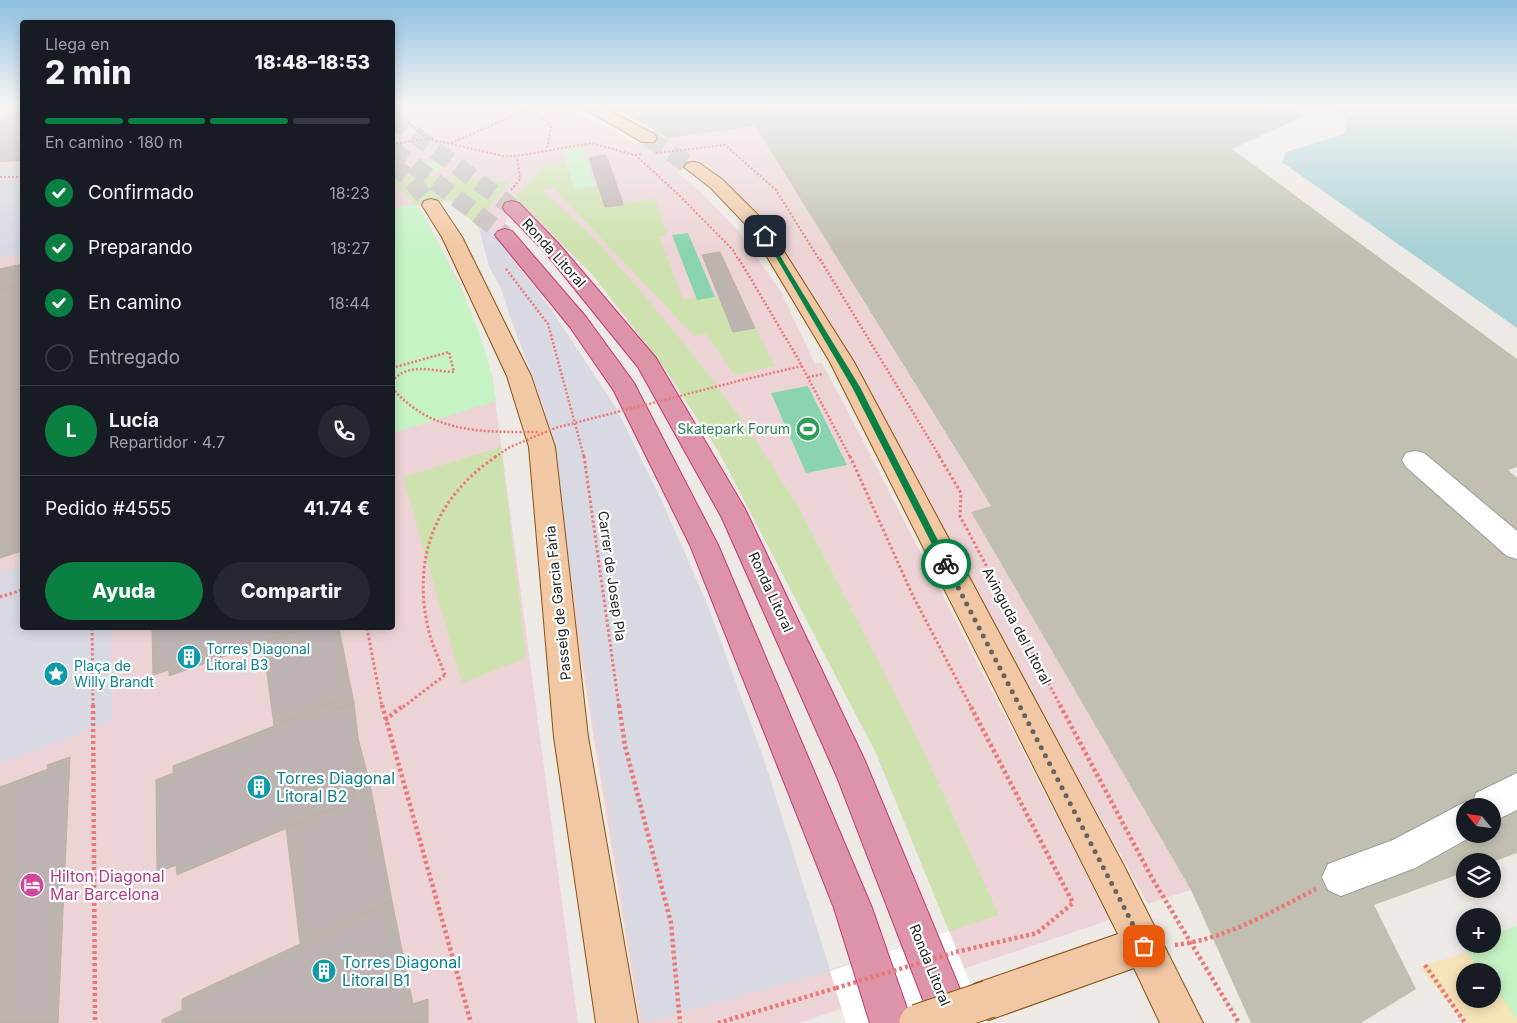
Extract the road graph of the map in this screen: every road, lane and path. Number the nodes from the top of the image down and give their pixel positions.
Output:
1 (490, 153) edge
2 (531, 153) edge
3 (626, 153) edge
4 (673, 153) edge
5 (704, 153) edge
6 (733, 153) edge
7 (643, 154) dead end
8 (634, 155) junction
9 (517, 156) junction
10 (691, 158) junction
11 (0, 177) edge
12 (20, 177) edge
13 (511, 200) joint
14 (432, 205) tunnel mouth
15 (505, 235) tunnel mouth
16 (501, 263) dead end
17 (802, 366) junction
18 (395, 367) edge
19 (827, 374) dead end
20 (808, 377) junction
21 (395, 378) edge
22 (395, 392) edge
23 (541, 432) junction
24 (1415, 460) dead end
25 (1517, 548) edge
26 (20, 591) edge
27 (0, 597) edge
28 (92, 630) edge
29 (368, 630) edge
30 (385, 720) junction
31 (1517, 790) edge
32 (1501, 799) edge
33 (1456, 825) edge
34 (1341, 877) joint
35 (1210, 937) dead end
36 (1144, 946) junction
37 (1425, 965) dead end
38 (95, 1023) edge
39 (471, 1023) edge
40 (617, 1023) edge
41 (680, 1023) edge
42 (718, 1023) edge
43 (890, 1023) edge
44 (918, 1023) edge
45 (953, 1023) edge
46 (1182, 1023) edge
47 (1239, 1023) edge
48 (1465, 1023) edge

1 - 9 path
2 - 9 path
3 - 8 path
4 - 10 path, Avinguda del Litoral
5 - 10 path, Avinguda del Litoral
6 - 47 path, Avinguda del Litoral
7 - 8 path
8 - 17 path
9 - 13 path
10 - 36 main road
11 - 12 path
13 - 45 highway, Ronda Litoral
14 - 40 main road, Passeig de Garcia Fària
15 - 43 highway, Ronda Litoral
16 - 41 path, Carrer de Josep Pla
17 - 20 path
17 - 23 path, bridge
18 - 21 path
19 - 20 path
20 - 42 path, bridge
22 - 23 path, bridge
23 - 30 path, bridge
24 - 25 lane
26 - 27 path
28 - 38 path
29 - 30 path
30 - 39 path
31 - 32 lane
33 - 34 lane
34 - 35 path
36 - 44 main road, bridge
36 - 46 main road
37 - 48 path

